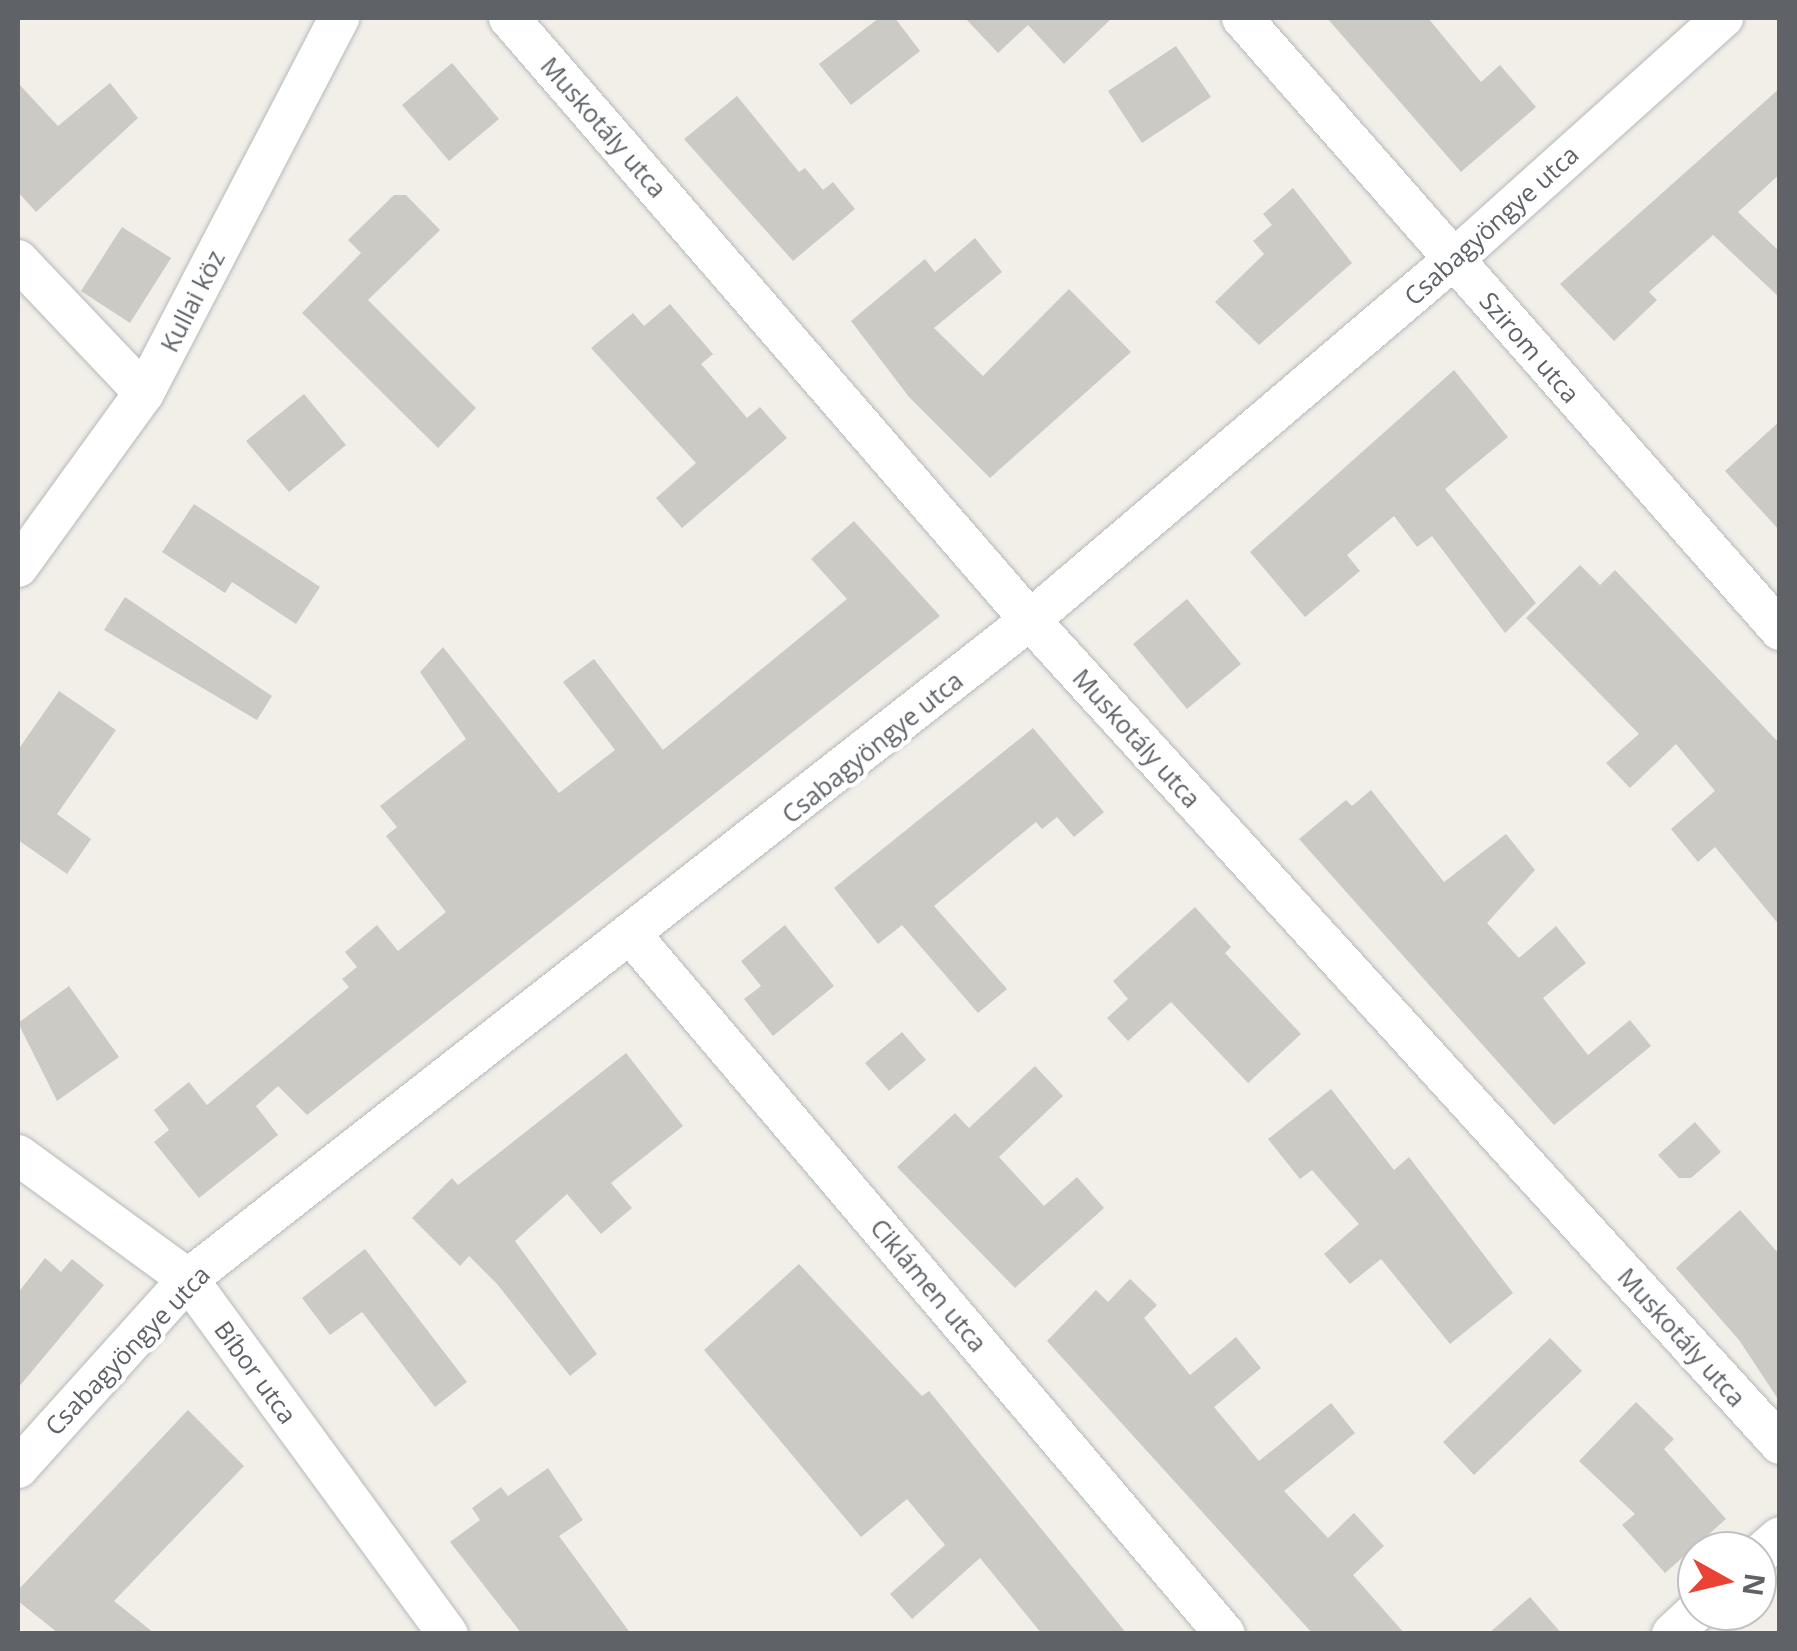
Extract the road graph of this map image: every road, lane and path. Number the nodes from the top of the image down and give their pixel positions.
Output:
1 (338, 18) edge
2 (510, 18) edge
3 (1242, 18) edge
4 (1723, 18) edge
5 (18, 260) edge
6 (1453, 260) junction
7 (144, 393) junction
8 (18, 567) edge
9 (1030, 620) junction
10 (1780, 630) edge
11 (633, 937) junction
12 (18, 1156) edge
13 (188, 1280) junction
14 (1780, 1444) edge
15 (18, 1468) edge
16 (448, 1634) edge
17 (1225, 1634) edge

1 - 7 street, Kullai köz
2 - 9 street, Muskotály utca
3 - 6 street, Szirom utca
4 - 6 street, Csabagyöngye utca
5 - 7 street
6 - 9 street, Csabagyöngye utca
6 - 10 street, Szirom utca
7 - 8 street, Kullai köz
9 - 11 street, Csabagyöngye utca
9 - 14 street, Muskotály utca
11 - 13 street, Csabagyöngye utca
11 - 17 street, Ciklámen utca
12 - 13 street, Bíbor utca
13 - 15 street, Csabagyöngye utca
13 - 16 street, Bíbor utca

